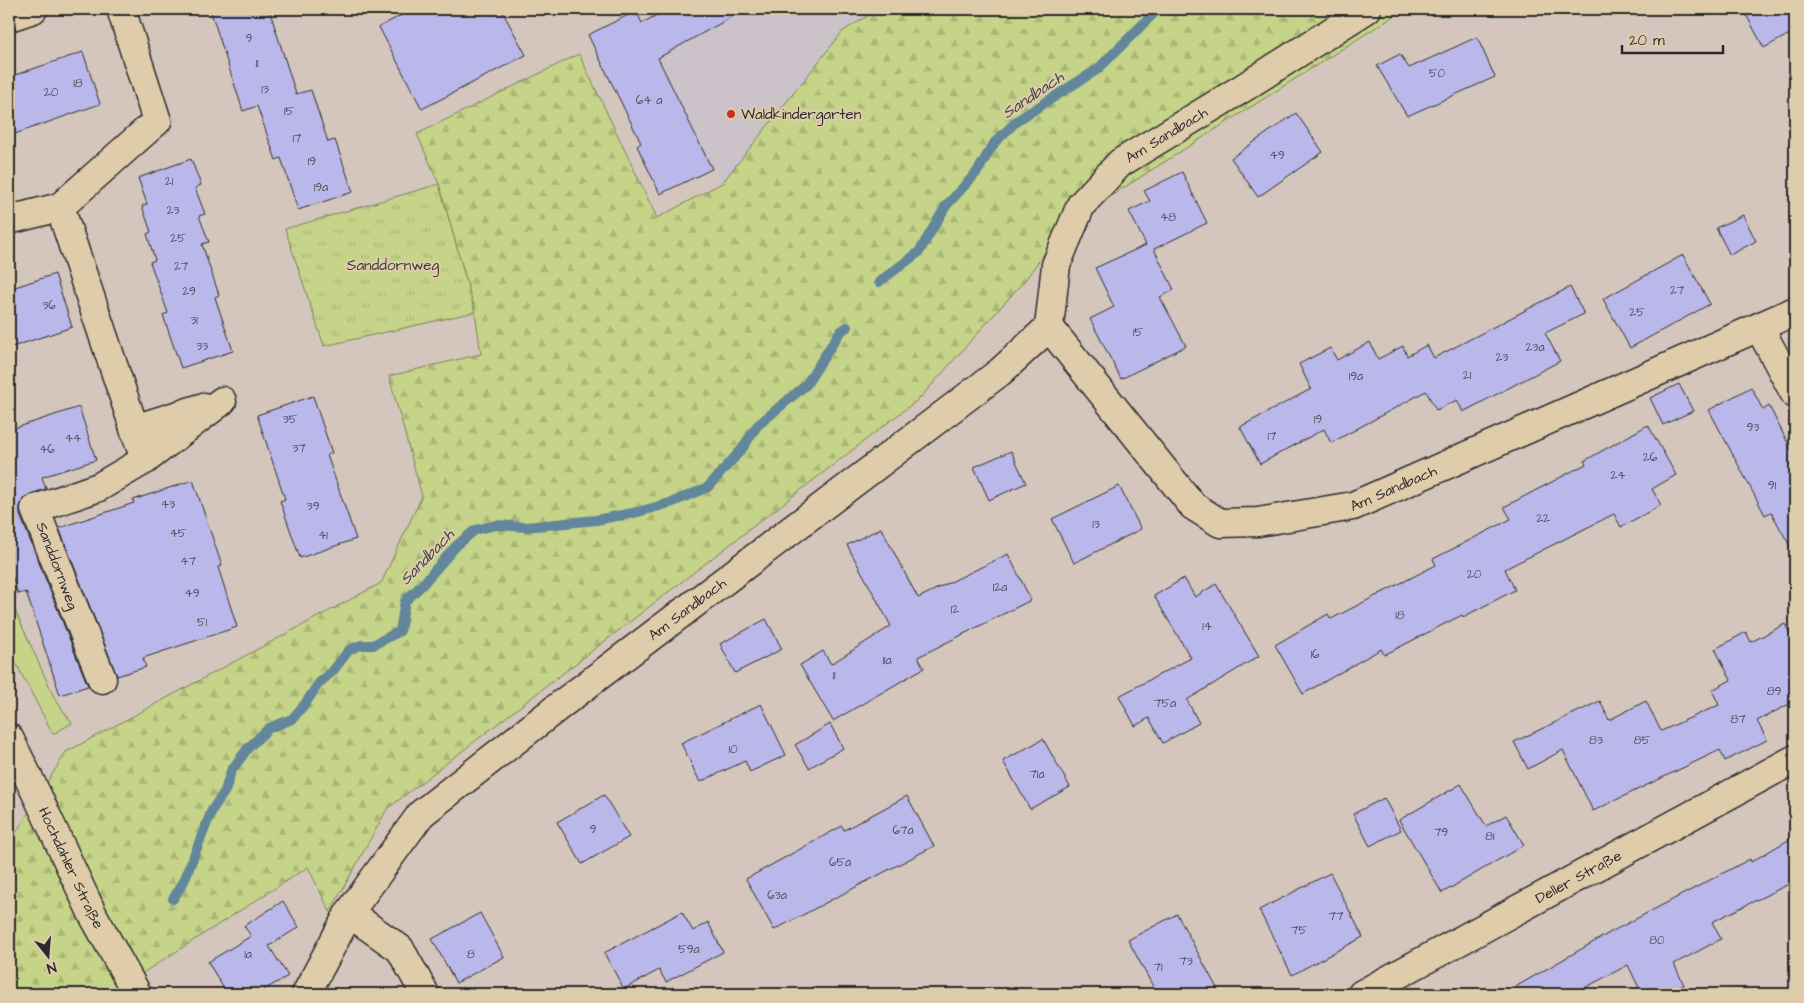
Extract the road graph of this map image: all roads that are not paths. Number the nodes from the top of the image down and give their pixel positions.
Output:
1 (32, 9) edge
2 (121, 9) edge
3 (1367, 9) edge
4 (9, 17) edge
5 (60, 206) junction
6 (9, 220) edge
7 (1795, 311) edge
8 (1049, 327) junction
9 (1759, 327) junction
10 (1795, 394) edge
11 (134, 429) junction
12 (145, 460) junction
13 (102, 679) dead end
14 (9, 738) edge
15 (1795, 759) edge
16 (349, 913) junction
17 (137, 994) edge
18 (306, 994) edge
19 (425, 994) edge
20 (1362, 994) edge

1 - 4 street
2 - 5 street
3 - 8 street, Am Sandbach
5 - 6 street
5 - 11 street
7 - 9 street, Am Sandbach
8 - 9 street, Am Sandbach
8 - 16 street, Am Sandbach
9 - 10 street
11 - 12 street
11 - 12 street, Sanddornweg
12 - 13 street, Sanddornweg
14 - 17 street, Hochdahler Straße
15 - 20 street, Deller Straße
16 - 18 street, Am Sandbach
16 - 19 street

